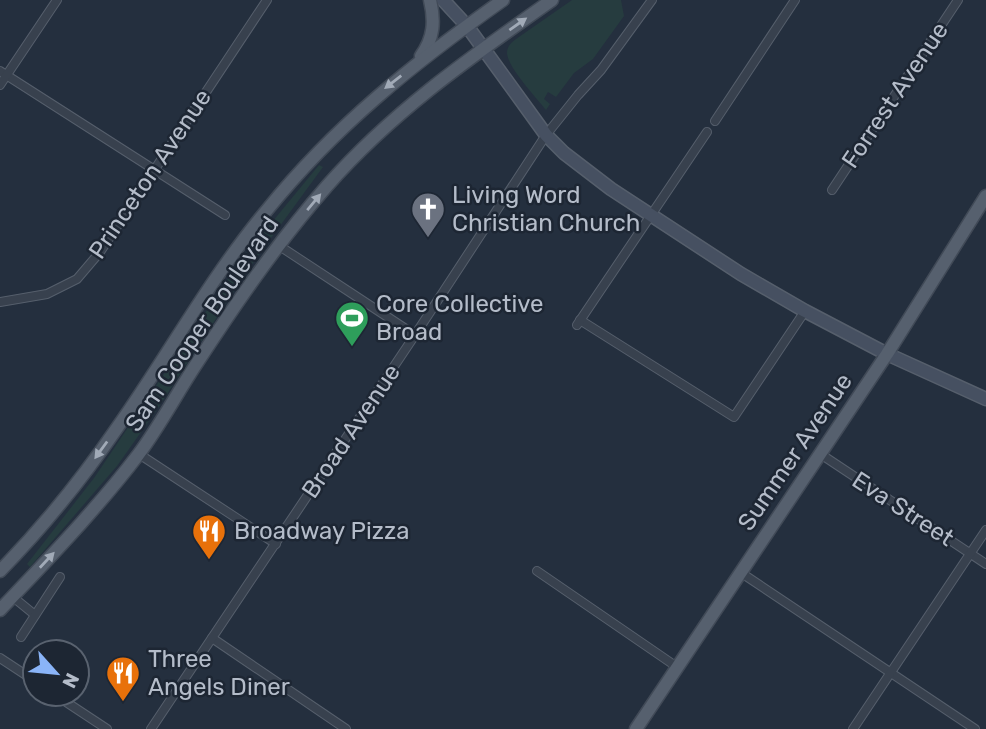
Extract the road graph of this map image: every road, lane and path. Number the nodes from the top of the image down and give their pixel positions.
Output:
1 (57, 0) edge
2 (267, 0) edge
3 (430, 0) edge
4 (443, 0) edge
5 (503, 0) edge
6 (552, 0) edge
7 (652, 0) edge
8 (795, 0) edge
9 (958, 0) edge
10 (467, 26) junction
11 (484, 49) junction
12 (414, 65) junction
13 (3, 73) edge
14 (0, 85) edge
15 (715, 121) dead end
16 (707, 132) dead end
17 (546, 135) junction
18 (154, 170) junction
19 (832, 190) dead end
20 (986, 196) edge
21 (225, 215) dead end
22 (649, 215) junction
23 (278, 245) junction
24 (0, 302) edge
25 (805, 311) junction
26 (415, 335) junction
27 (887, 354) junction
28 (986, 399) edge
29 (819, 453) junction
30 (139, 454) junction
31 (986, 530) edge
32 (276, 544) junction
33 (971, 554) junction
34 (986, 564) edge
35 (0, 571) edge
36 (537, 571) dead end
37 (740, 572) junction
38 (60, 577) dead end
39 (13, 597) junction
40 (0, 610) edge
41 (35, 615) junction
42 (21, 637) dead end
43 (212, 638) junction
44 (0, 658) edge
45 (677, 667) junction
46 (21, 672) edge
47 (890, 673) junction
48 (75, 708) edge
49 (107, 729) edge
50 (151, 729) edge
51 (346, 729) edge
52 (636, 729) edge
53 (853, 729) edge
54 (975, 729) edge

1 - 13 street
2 - 18 street, Princeton Avenue
3 - 12 main road
4 - 10 main road
5 - 10 main road, Sam Cooper Boulevard
11 -> 6 main road, Sam Cooper Boulevard
7 - 17 street, Broad Avenue
8 - 15 street
9 - 19 street, Forrest Avenue
10 - 11 main road
10 - 12 main road, Sam Cooper Boulevard
11 - 17 main road
23 -> 11 main road, Sam Cooper Boulevard
12 -> 35 main road, Sam Cooper Boulevard
13 - 14 street
13 - 18 street
16 - 22 street
17 - 22 main road
17 - 26 street, Broad Avenue
18 - 21 street
18 - 24 street, Princeton Avenue
20 - 27 main road, Summer Avenue
22 - 25 main road
22 - 25 street
23 - 26 street
23 - 30 main road, Sam Cooper Boulevard
25 - 27 main road
26 - 32 street, Broad Avenue
27 - 28 main road
27 - 29 main road, Summer Avenue
29 - 33 street, Eva Street
29 - 37 main road, Summer Avenue
30 - 32 street
39 -> 30 main road, Sam Cooper Boulevard
31 - 33 street
32 - 43 street, Broad Avenue
33 - 34 street, Eva Street
33 - 47 street
36 - 45 street
37 - 45 main road, Summer Avenue
37 - 47 street
38 - 41 street
39 - 40 main road, Sam Cooper Boulevard
39 - 41 street
41 - 42 street
43 - 50 street, Broad Avenue
43 - 51 street
44 - 46 street
45 - 52 main road, Summer Avenue
47 - 53 street
47 - 54 street
48 - 49 street

